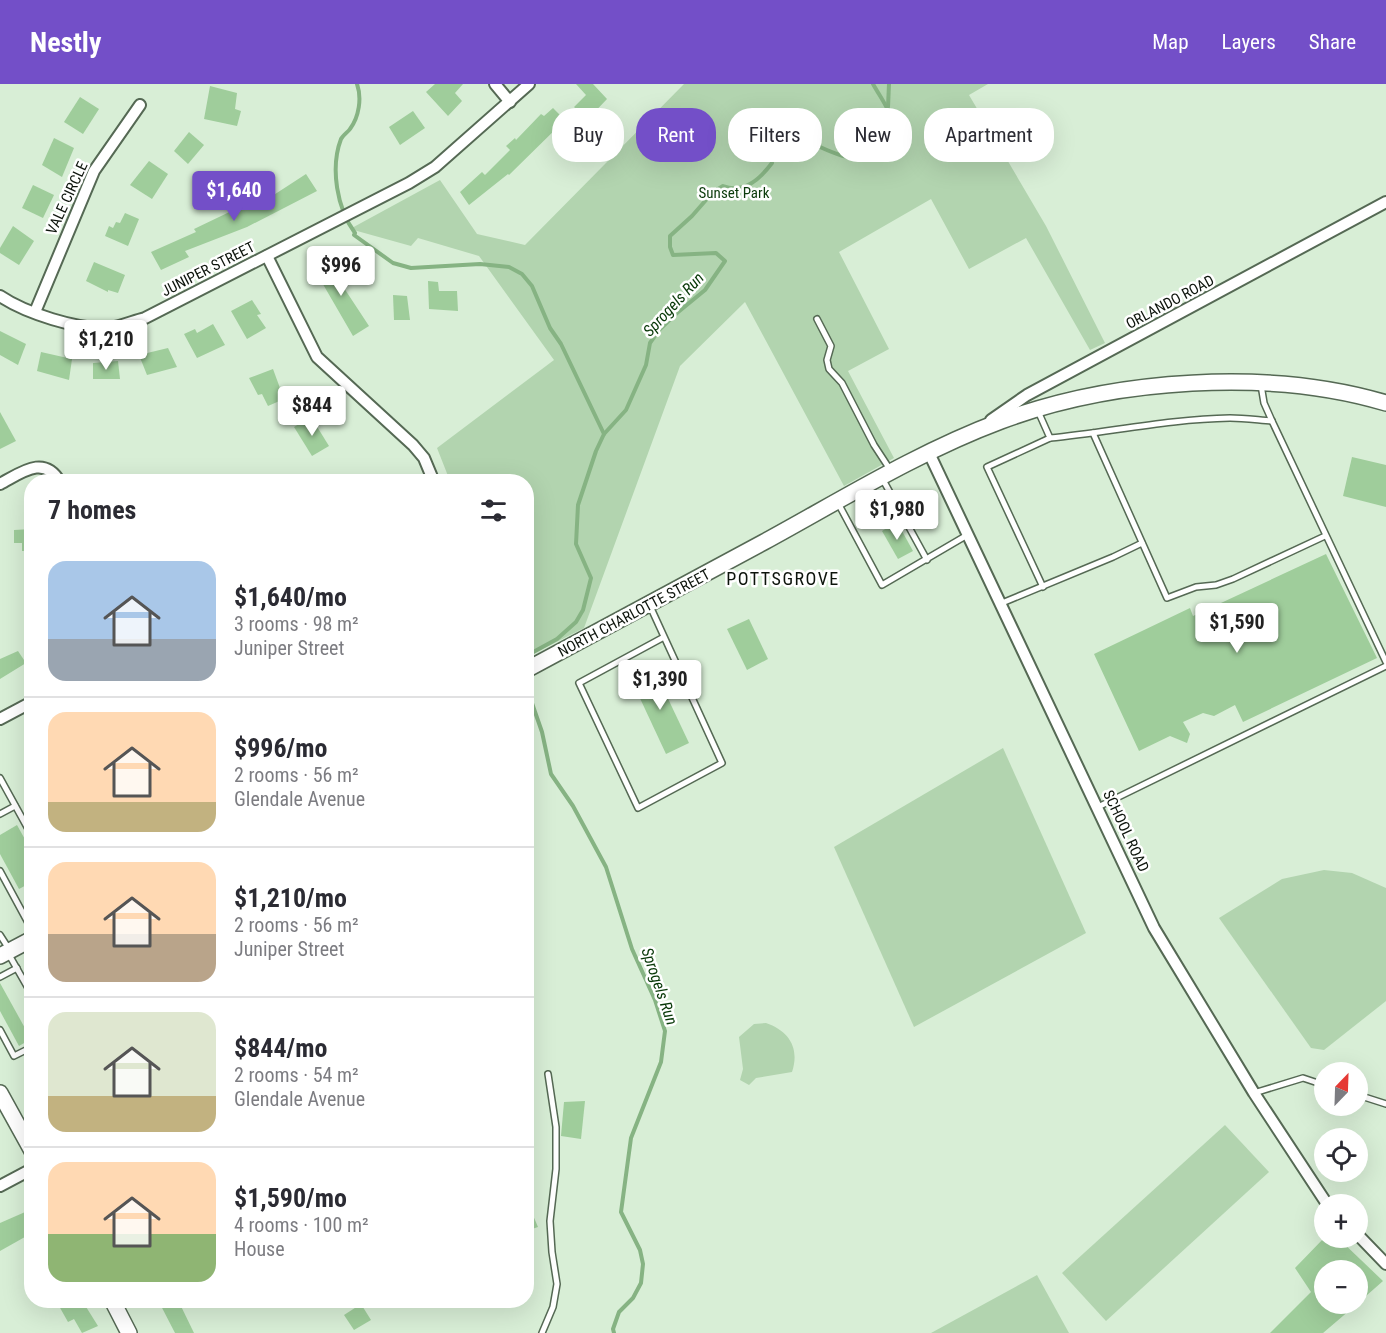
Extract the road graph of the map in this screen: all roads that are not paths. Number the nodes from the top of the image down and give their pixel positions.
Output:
1 (495, 84) edge
2 (530, 84) edge
3 (510, 102) junction
4 (140, 105) dead end
5 (1386, 202) edge
6 (267, 256) junction
7 (0, 296) edge
8 (35, 312) junction
9 (817, 319) dead end
10 (1261, 383) junction
11 (1386, 403) edge
12 (1037, 410) junction
13 (1272, 421) junction
14 (971, 434) junction
15 (1093, 434) junction
16 (1050, 438) junction
17 (929, 453) junction
18 (56, 474) edge
19 (431, 474) edge
20 (887, 476) junction
21 (0, 484) edge
22 (837, 502) junction
23 (969, 534) junction
24 (1325, 536) junction
25 (1142, 543) junction
26 (927, 560) junction
27 (1043, 587) junction
28 (1002, 603) junction
29 (649, 605) junction
30 (664, 636) junction
31 (1386, 664) edge
32 (534, 666) edge
33 (24, 706) edge
34 (0, 719) edge
35 (0, 778) edge
36 (15, 806) junction
37 (1098, 807) junction
38 (0, 814) edge
39 (24, 822) edge
40 (0, 871) edge
41 (24, 915) edge
42 (24, 941) edge
43 (3, 945) edge
44 (17, 968) junction
45 (0, 977) edge
46 (24, 981) edge
47 (0, 1030) edge
48 (7, 1044) junction
49 (0, 1048) edge
50 (24, 1051) edge
51 (548, 1074) dead end
52 (1314, 1082) edge
53 (0, 1093) edge
54 (1254, 1093) junction
55 (1368, 1098) edge
56 (1386, 1104) edge
57 (24, 1136) edge
58 (24, 1173) edge
59 (0, 1186) edge
60 (1320, 1194) edge
61 (1368, 1245) edge
62 (1386, 1264) edge
63 (116, 1308) edge
64 (129, 1333) edge
65 (542, 1333) edge

1 - 3 street
2 - 3 street, JUNIPER STREET
3 - 6 street, JUNIPER STREET
4 - 8 street, VALE CIRCLE
5 - 14 street, ORLANDO ROAD
6 - 8 street, JUNIPER STREET
6 - 19 street
7 - 8 street, JUNIPER STREET
9 - 20 lane
10 - 11 main road, NORTH CHARLOTTE STREET
10 - 12 main road, NORTH CHARLOTTE STREET
10 - 13 lane
12 - 14 main road, NORTH CHARLOTTE STREET
12 - 16 lane
13 - 15 lane
13 - 24 lane
14 - 17 main road, NORTH CHARLOTTE STREET
15 - 16 lane
15 - 25 lane
16 - 27 lane
17 - 20 main road, NORTH CHARLOTTE STREET
17 - 23 street, SCHOOL ROAD
18 - 21 street
20 - 22 main road, NORTH CHARLOTTE STREET
20 - 26 lane
22 - 26 lane
22 - 29 main road, NORTH CHARLOTTE STREET
23 - 26 lane
23 - 28 street, SCHOOL ROAD
24 - 25 lane
24 - 31 lane
25 - 27 lane
27 - 28 lane
28 - 37 street, SCHOOL ROAD
29 - 30 lane
29 - 32 main road, NORTH CHARLOTTE STREET
30 - 30 lane
31 - 37 lane
33 - 34 street
35 - 36 lane
36 - 38 lane
36 - 39 lane
37 - 54 street, SCHOOL ROAD
40 - 41 lane
42 - 43 main road
43 - 44 lane
44 - 45 lane
44 - 46 lane
47 - 48 lane
48 - 49 lane
48 - 50 lane
51 - 65 lane
52 - 54 lane
53 - 57 main road
54 - 60 street, SCHOOL ROAD
55 - 56 lane
58 - 59 street
61 - 62 street
63 - 64 main road

